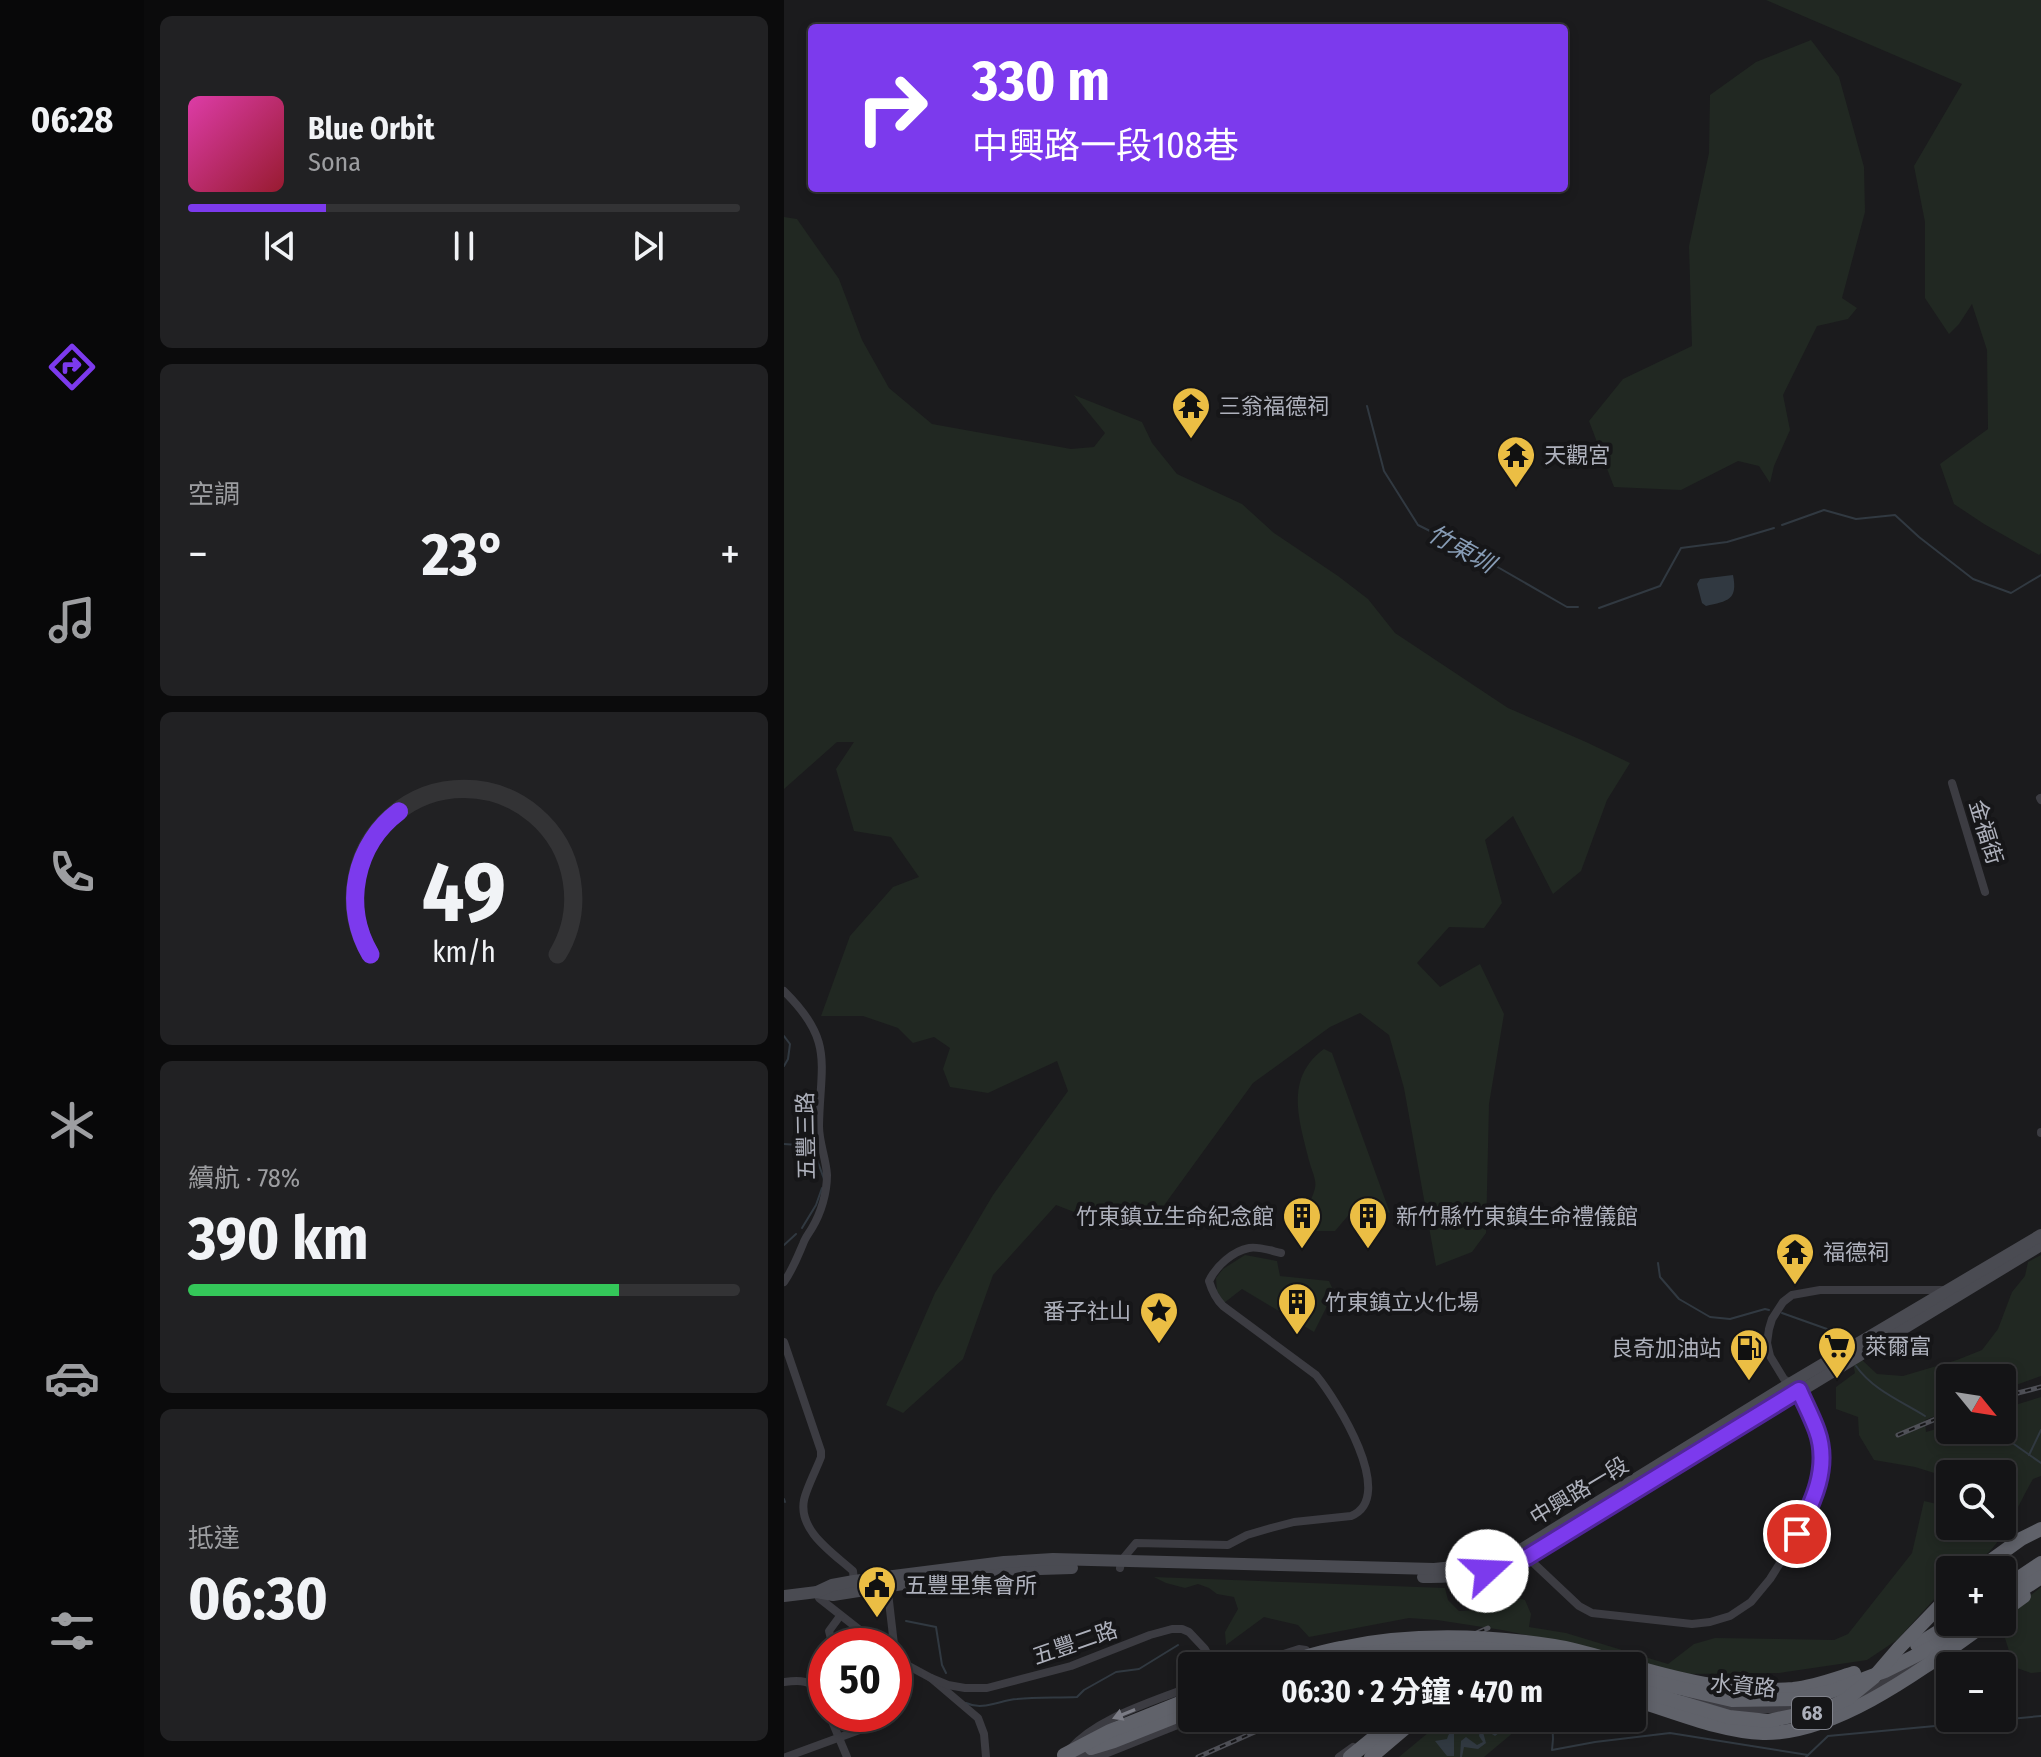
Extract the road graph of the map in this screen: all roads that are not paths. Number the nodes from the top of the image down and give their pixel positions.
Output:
1 (1952, 783) dead end
2 (1985, 892) dead end
3 (784, 991) edge
4 (2041, 1235) edge
5 (2041, 1245) edge
6 (1281, 1253) dead end
7 (784, 1282) edge
8 (1955, 1291) junction
9 (784, 1342) edge
10 (1795, 1387) junction
11 (2041, 1529) edge
12 (1997, 1556) edge
13 (1527, 1557) junction
14 (1120, 1564) junction
15 (2039, 1570) edge
16 (854, 1581) junction
17 (2016, 1582) edge
18 (887, 1583) junction
19 (2041, 1583) edge
20 (817, 1592) junction
21 (2016, 1593) edge
22 (784, 1596) edge
23 (2016, 1598) edge
24 (1936, 1609) edge
25 (840, 1616) junction
26 (831, 1628) edge
27 (856, 1628) edge
28 (892, 1628) edge
29 (1936, 1635) edge
30 (1951, 1636) edge
31 (1964, 1636) edge
32 (1965, 1636) edge
33 (1207, 1652) edge
34 (1326, 1652) edge
35 (1379, 1652) edge
36 (1503, 1652) edge
37 (1578, 1652) edge
38 (912, 1668) edge
39 (1646, 1670) edge
40 (1899, 1673) junction
41 (931, 1678) junction
42 (808, 1681) edge
43 (784, 1682) edge
44 (1646, 1686) edge
45 (1646, 1687) edge
46 (1646, 1689) edge
47 (1178, 1692) edge
48 (1646, 1703) edge
49 (1178, 1704) edge
50 (1789, 1708) junction
51 (1178, 1716) edge
52 (1178, 1725) edge
53 (836, 1732) edge
54 (854, 1732) edge
55 (1369, 1732) edge
56 (1385, 1732) edge
57 (1388, 1732) edge
58 (1400, 1732) edge
59 (838, 1738) junction
60 (1064, 1755) edge
61 (786, 1757) edge
62 (847, 1757) edge
63 (986, 1757) edge
64 (1339, 1757) edge
65 (1350, 1757) edge
66 (1363, 1757) edge
67 (1371, 1757) edge

1 - 2 street, 金福街
3 - 7 street, 五豐三路
4 - 8 main road, 中興路一段
5 - 8 main road, 中興路一段
6 - 14 street
8 - 10 main road, 中興路一段
8 - 10 street
9 - 16 street
10 - 13 main road, 中興路一段
10 - 13 street
10 - 14 main road, 中興路一段
11 - 12 highway
13 - 14 main road, 中興路一段
14 - 18 main road, 中興路一段
15 - 17 highway
15 - 21 highway, bridge
16 - 18 main road
16 - 20 main road
18 - 20 main road
18 - 28 street
19 - 23 highway
20 - 22 main road
20 - 25 street
24 - 46 highway, 68, bridge
25 - 26 street
25 - 27 street
29 - 39 highway, bridge
30 - 44 highway, bridge
31 - 40 street, 水資路
32 - 48 highway, 68
33 - 41 street, 五豐二路
34 - 37 highway, bridge
35 - 36 highway, bridge
38 - 41 street
40 - 50 street, 水資路
40 - 50 street, 水資路
41 - 63 street
42 - 43 street
45 - 50 street, 水資路
47 -> 60 street
49 - 60 highway
51 - 60 highway
52 - 60 street
53 - 59 street
54 - 59 street
55 - 64 street
56 - 65 highway, bridge
57 - 66 street
58 - 67 highway
59 - 61 street
59 - 62 street

